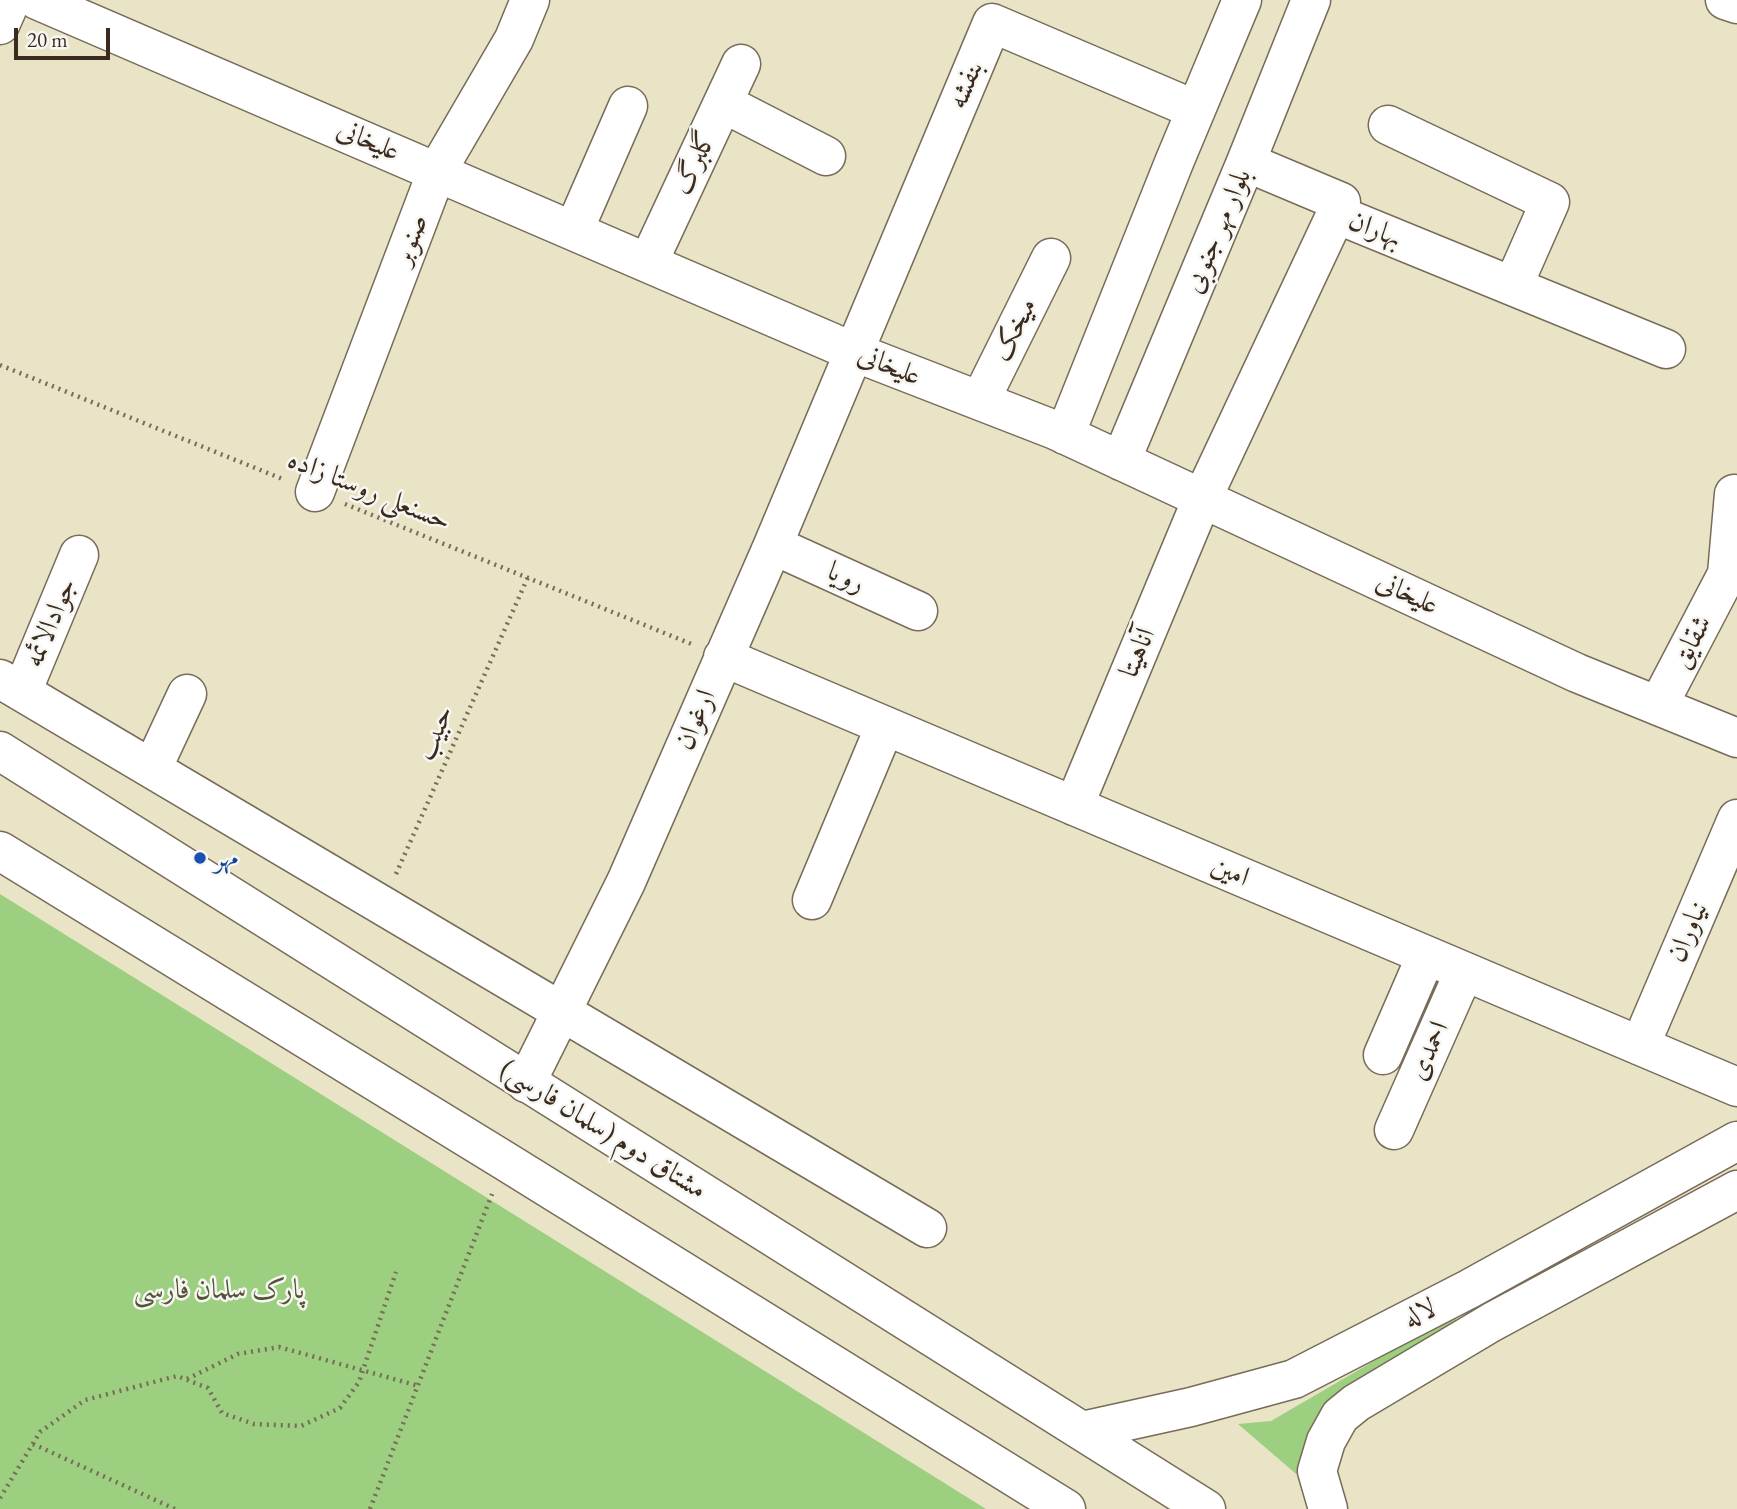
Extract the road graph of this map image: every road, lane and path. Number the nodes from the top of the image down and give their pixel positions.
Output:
1 (11, 0) edge
2 (37, 0) edge
3 (530, 0) edge
4 (1311, 0) edge
5 (1726, 0) edge
6 (1238, 1) edge
7 (1737, 4) edge
8 (0, 24) edge
9 (741, 64) dead end
10 (723, 103) junction
11 (628, 106) dead end
12 (1196, 110) junction
13 (1388, 125) dead end
14 (826, 156) dead end
15 (1247, 162) junction
16 (437, 171) junction
17 (1336, 214) junction
18 (574, 230) junction
19 (1051, 258) dead end
20 (649, 263) junction
21 (1513, 286) junction
22 (1665, 349) dead end
23 (853, 352) junction
24 (0, 365) edge
25 (980, 401) junction
26 (1065, 435) junction
27 (1121, 461) junction
28 (315, 492) junction
29 (1734, 494) dead end
30 (1202, 499) junction
31 (773, 545) junction
32 (79, 555) dead end
33 (528, 578) junction
34 (918, 611) dead end
35 (723, 657) junction
36 (11, 686) edge
37 (187, 694) dead end
38 (1658, 706) junction
39 (885, 726) junction
40 (1737, 738) edge
41 (0, 751) edge
42 (152, 769) junction
43 (1074, 806) junction
44 (1737, 819) edge
45 (0, 851) edge
46 (812, 900) dead end
47 (382, 906) junction
48 (1426, 956) junction
49 (1464, 971) junction
50 (561, 1013) junction
51 (1640, 1046) junction
52 (1383, 1055) dead end
53 (526, 1083) junction
54 (1737, 1087) edge
55 (1394, 1130) dead end
56 (1737, 1141) edge
57 (505, 1161) junction
58 (1737, 1190) edge
59 (927, 1228) dead end
60 (396, 1272) dead end
61 (1469, 1289) junction
62 (1492, 1322) junction
63 (364, 1369) junction
64 (186, 1379) junction
65 (419, 1386) junction
66 (1082, 1431) junction
67 (33, 1444) junction
68 (0, 1498) edge
69 (175, 1509) edge
70 (370, 1509) edge
71 (1066, 1509) edge
72 (1206, 1509) edge
73 (1328, 1509) edge

1 - 8 street
2 - 16 street, علیخانی
3 - 16 street, صنوبر
4 - 15 street, بلوار مهر جنوبی
5 - 7 street
6 - 12 street
9 - 10 street, گلبرگ
10 - 14 street
10 - 20 street, گلبرگ
11 - 18 street
12 - 23 street, بنفشه
12 - 26 street
13 - 21 street
15 - 17 street
15 - 27 street, بلوار مهر جنوبی
16 - 18 street, علیخانی
16 - 28 street, صنوبر
17 - 21 street, بهاران
17 - 30 street, بهاران
18 - 20 street, علیخانی
19 - 25 street, میخک
20 - 23 street, علیخانی
21 - 22 street, بهاران
23 - 25 street, علیخانی
23 - 31 street, ارغوان
24 - 28 path, حسنعلی روستا زاده
25 - 26 street, علیخانی
26 - 27 street, علیخانی
27 - 30 street, علیخانی
28 - 33 path, حسنعلی روستا زاده
29 - 38 street, شقایق
30 - 38 street, علیخانی
30 - 43 street, آناهیتا
31 - 34 street, رویا
31 - 35 street, ارغوان
32 - 36 street, جوادالائمه
33 - 35 path, حسنعلی روستا زاده
33 - 47 path, حبیب
35 - 39 street, امین
35 - 50 street, ارغوان
36 - 42 street
37 - 42 street
38 - 40 street, علیخانی
39 - 43 street, امین
39 - 46 street
41 - 53 street, مشتاق دوم (سلمان فارسی)
42 - 47 street
43 - 48 street, امین
44 - 51 street, نیاوران
45 - 57 street
47 - 50 street
48 - 49 street, امین
48 - 52 street
49 - 51 street, امین
49 - 55 street, احمدی
50 - 53 street, ارغوان
50 - 59 street
51 - 54 street, امین
53 - 66 street, مشتاق دوم (سلمان فارسی)
56 - 61 street, لاله
57 - 65 path
57 - 71 street
58 - 62 street, لاله
60 - 63 path
61 - 62 street
61 - 66 street, لاله
62 - 73 street, لاله
63 - 64 path
63 - 64 path
63 - 65 path
64 - 67 path
65 - 70 path
66 - 72 street, مشتاق دوم (سلمان فارسی)
67 - 68 path
67 - 69 path

